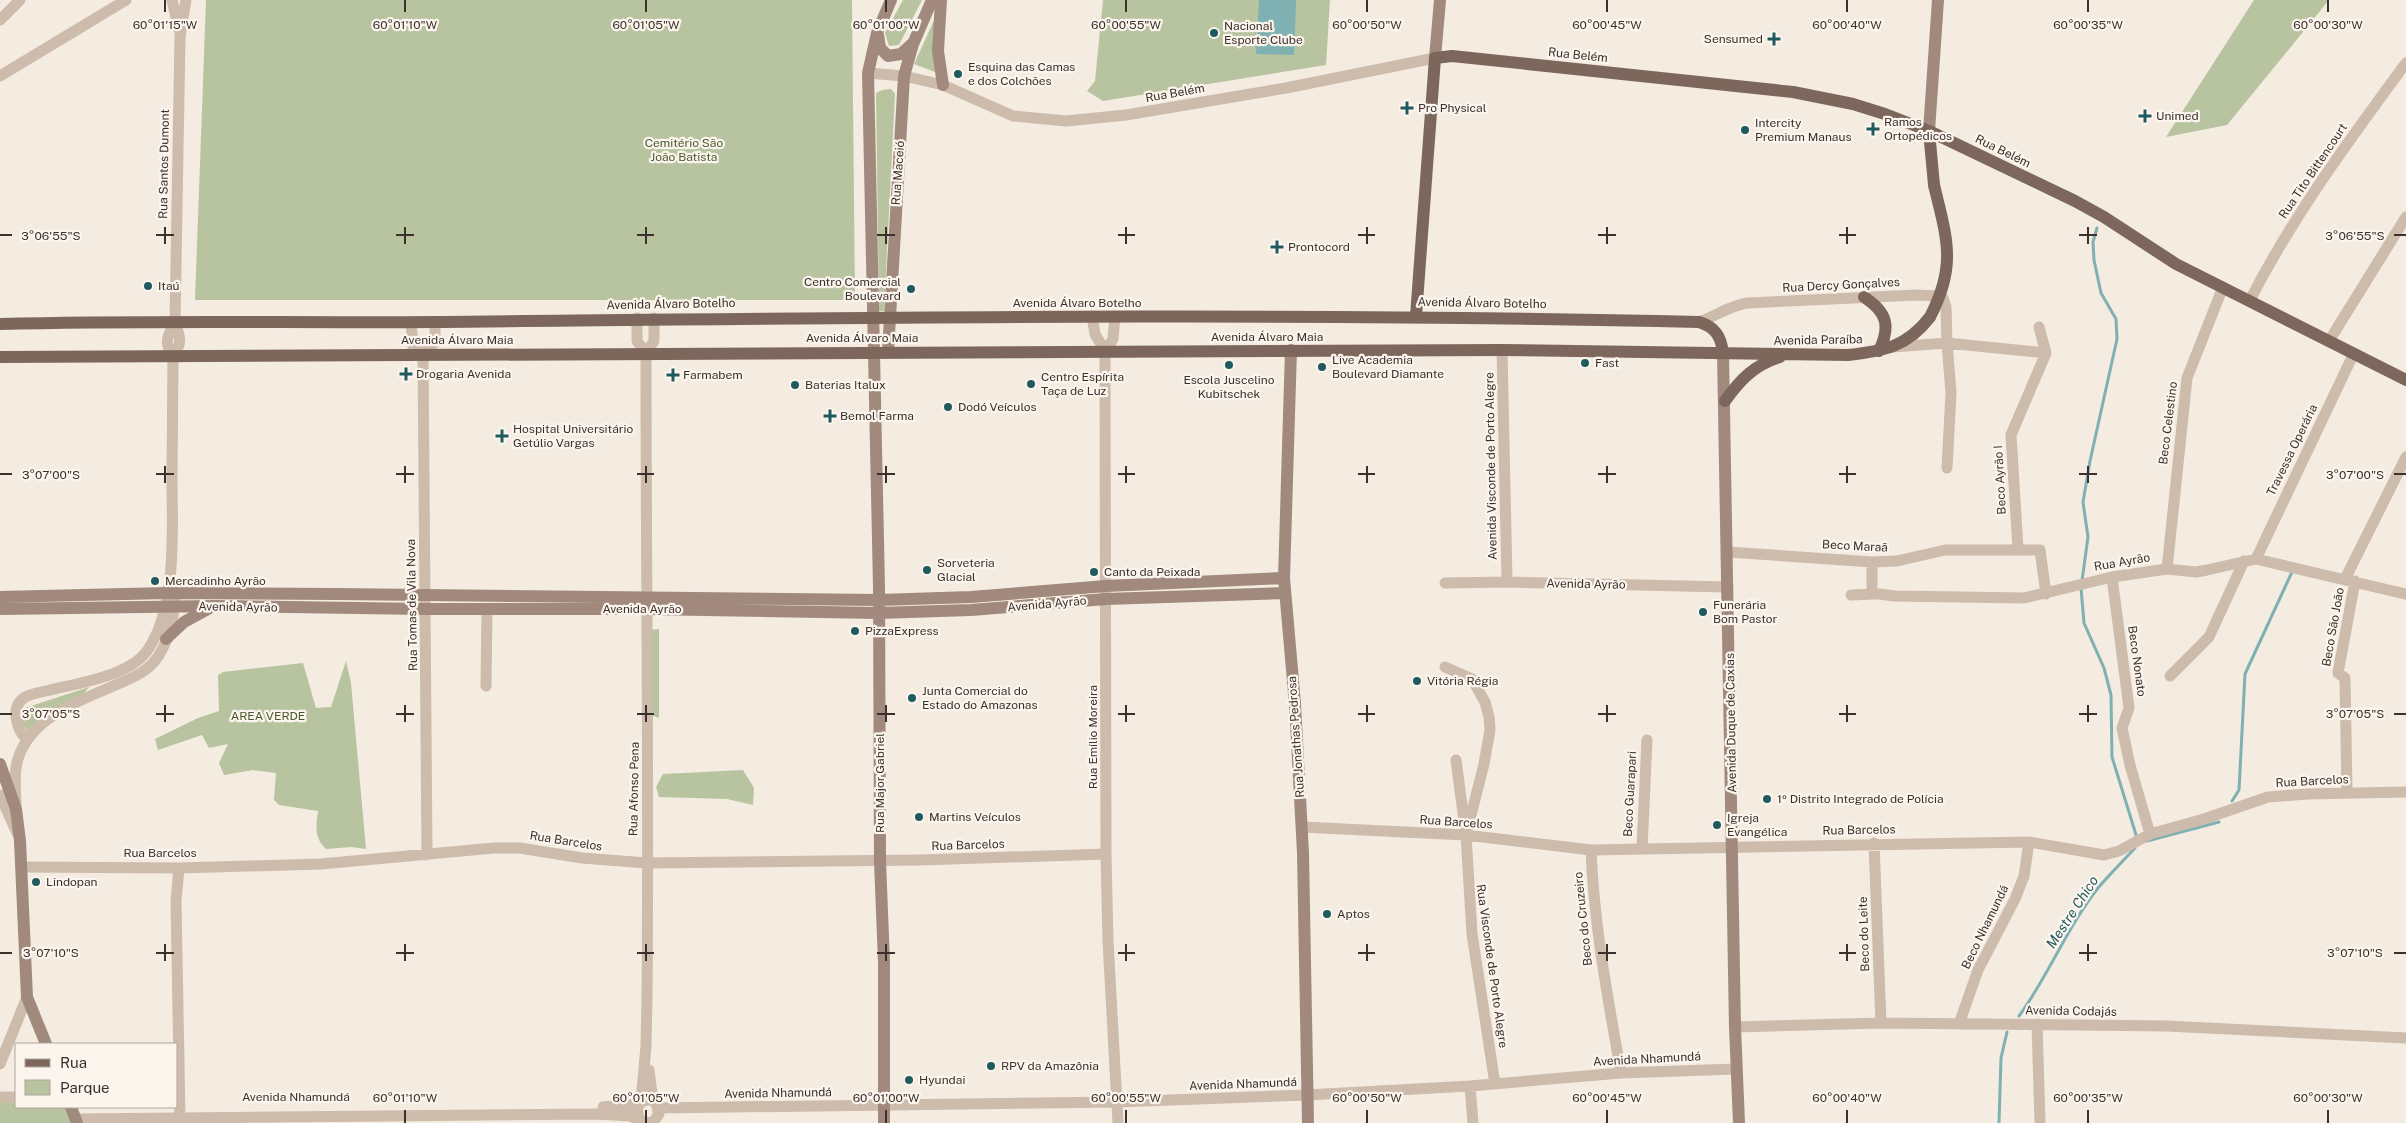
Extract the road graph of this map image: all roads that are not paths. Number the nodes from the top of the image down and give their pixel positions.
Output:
1 (20, 0) edge
2 (126, 0) edge
3 (172, 0) edge
4 (186, 0) edge
5 (891, 0) edge
6 (932, 0) edge
7 (941, 0) edge
8 (1440, 0) edge
9 (1938, 0) edge
10 (0, 20) edge
11 (877, 32) junction
12 (180, 37) junction
13 (913, 44) junction
14 (1435, 58) junction
15 (2406, 63) edge
16 (868, 73) junction
17 (0, 76) edge
18 (904, 76) junction
19 (943, 85) junction
20 (1929, 131) junction
21 (2406, 217) edge
22 (2223, 287) junction
23 (1864, 297) junction
24 (2250, 300) junction
25 (872, 316) junction
26 (1092, 316) junction
27 (1116, 316) junction
28 (1416, 316) junction
29 (889, 317) junction
30 (637, 318) junction
31 (654, 318) junction
32 (175, 322) junction
33 (411, 322) junction
34 (435, 322) junction
35 (1699, 322) junction
36 (0, 324) edge
37 (2039, 327) dead end
38 (2329, 341) junction
39 (1948, 343) junction
40 (1893, 347) junction
41 (1291, 350) junction
42 (1502, 350) junction
43 (1105, 351) junction
44 (1879, 351) junction
45 (874, 352) junction
46 (888, 352) junction
47 (646, 353) junction
48 (1723, 353) junction
49 (2046, 353) junction
50 (2354, 353) junction
51 (423, 354) junction
52 (173, 355) junction
53 (1788, 355) junction
54 (0, 357) edge
55 (2406, 380) edge
56 (1724, 401) junction
57 (2406, 457) edge
58 (1947, 468) dead end
59 (2018, 549) junction
60 (1728, 552) junction
61 (2250, 560) junction
62 (1872, 562) junction
63 (2166, 569) junction
64 (2112, 577) junction
65 (1284, 578) junction
66 (2350, 580) junction
67 (1507, 582) junction
68 (1445, 583) dead end
69 (1728, 587) junction
70 (1106, 593) junction
71 (1284, 593) junction
72 (1873, 594) junction
73 (2046, 594) junction
74 (2404, 594) dead end
75 (425, 595) junction
76 (1851, 595) dead end
77 (0, 597) edge
78 (971, 597) junction
79 (171, 600) junction
80 (879, 600) junction
81 (646, 602) junction
82 (215, 606) junction
83 (0, 609) edge
84 (425, 609) junction
85 (487, 609) junction
86 (971, 610) junction
87 (879, 613) junction
88 (166, 639) junction
89 (1445, 667) dead end
90 (2170, 676) dead end
91 (486, 686) dead end
92 (27, 740) junction
93 (1647, 740) dead end
94 (1456, 760) dead end
95 (0, 764) edge
96 (2347, 792) junction
97 (2406, 792) edge
98 (0, 795) edge
99 (16, 809) junction
100 (1302, 827) junction
101 (1466, 834) junction
102 (2150, 834) junction
103 (20, 841) junction
104 (2030, 842) junction
105 (1874, 844) junction
106 (1733, 847) junction
107 (1642, 849) junction
108 (1591, 850) junction
109 (1106, 854) junction
110 (427, 855) junction
111 (880, 861) junction
112 (647, 863) junction
113 (22, 867) junction
114 (179, 868) junction
115 (27, 997) junction
116 (1881, 1023) junction
117 (1959, 1024) junction
118 (2037, 1024) junction
119 (1735, 1027) junction
120 (2406, 1038) edge
121 (46, 1043) edge
122 (646, 1046) junction
123 (0, 1064) edge
124 (1736, 1069) junction
125 (1621, 1073) junction
126 (1495, 1084) junction
127 (1470, 1086) junction
128 (1307, 1095) junction
129 (0, 1097) edge
130 (15, 1097) edge
131 (1117, 1102) junction
132 (640, 1103) junction
133 (656, 1104) junction
134 (884, 1106) junction
135 (74, 1115) edge
136 (180, 1115) junction
137 (433, 1116) edge
138 (646, 1121) edge
139 (884, 1123) edge
140 (1118, 1123) edge
141 (1308, 1123) edge
142 (1473, 1123) edge
143 (1739, 1123) edge
144 (2040, 1123) edge

1 - 10 street
2 - 17 street
3 - 12 street, Rua Santos Dumont
4 - 12 street, Rua Santos Dumont
5 - 11 street, Rua Maceió
6 - 13 street, Rua Maceió
7 - 19 street
8 - 14 street
9 - 20 street
11 - 13 street
11 - 16 street, Rua Maceió
12 - 32 street, Rua Santos Dumont
13 - 18 street, Rua Maceió
14 - 19 street, Rua Belém
14 - 20 main road, Rua Belém
14 - 28 main road
15 - 24 street, Rua Tito Bittencourt
16 - 18 street, Rua Belém
16 - 25 street, Rua Maceió
18 - 19 street, Rua Belém
18 - 29 street, Rua Maceió
20 - 22 main road, Rua Belém
20 - 40 main road, Avenida Paraíba, bridge
21 - 38 street
22 - 24 main road, Rua Belém
22 - 63 street, Beco Celestino
23 - 35 street, Rua Dercy Gonçalves
23 - 39 street, Rua Dercy Gonçalves
23 - 44 main road
24 - 38 main road, Rua Belém
25 - 29 main road, Avenida Álvaro Botelho
25 - 31 main road, Avenida Álvaro Botelho
25 - 45 street, Rua Maceió
26 - 27 main road, Avenida Álvaro Botelho
26 - 29 main road, Avenida Álvaro Botelho
26 - 43 street, Rua Emílio Moreira
27 - 28 main road, Avenida Álvaro Botelho
27 - 43 street, Rua Emílio Moreira
28 - 35 main road, Avenida Álvaro Botelho
29 - 46 street, Rua Maceió
30 - 31 main road, Avenida Álvaro Botelho
30 - 34 main road, Avenida Álvaro Botelho
30 - 47 street, Rua Afonso Pena
31 - 47 street, Rua Afonso Pena
32 - 33 main road, Avenida Álvaro Maia
32 - 36 main road, Avenida Álvaro Maia
32 - 52 street, Rua Santos Dumont
33 - 34 main road, Avenida Álvaro Botelho
33 - 51 street, Rua Tomas de Vila Nova
34 - 51 street
35 - 48 main road
37 - 49 street
38 - 50 main road, Rua Belém
39 - 40 street
39 - 49 street
39 - 58 street
40 - 44 main road, Avenida Paraíba
41 - 42 main road, Avenida Álvaro Maia
41 - 43 main road, Avenida Álvaro Maia
41 - 65 street, Rua Jonathas Pedrosa
42 - 48 main road, Avenida Álvaro Maia
42 - 67 street, Avenida Visconde de Porto Alegre
43 - 46 main road, Avenida Álvaro Maia
43 - 70 street, Rua Emílio Moreira
44 - 53 main road, Avenida Paraíba
45 - 46 main road, Avenida Álvaro Maia
45 - 47 main road, Avenida Álvaro Maia
45 - 80 street, Rua Major Gabriel
47 - 51 main road, Avenida Álvaro Maia
47 - 81 street, Rua Afonso Pena
48 - 53 main road, Avenida Paraíba
48 - 56 street, Avenida Duque de Caxias
49 - 59 street, Beco Ayrão I
50 - 55 main road, Rua Belém
50 - 61 street, Travessa Operária
51 - 52 main road, Avenida Álvaro Maia
51 - 75 street, Rua Tomas de Vila Nova
52 - 54 main road, Avenida Álvaro Maia
52 - 79 street, Rua Santos Dumont
53 - 56 main road
56 - 60 street, Avenida Duque de Caxias
57 - 66 street
59 - 62 street, Beco Maraã
59 - 73 street, Beco Maraã
60 - 62 street, Beco Maraã
60 - 69 street, Avenida Duque de Caxias
61 - 63 street, Rua Ayrão
61 - 66 street, Rua Ayrão
61 - 90 street, Travessa Operária
62 - 72 street
63 - 64 street, Rua Ayrão
64 - 73 street, Rua Ayrão
64 - 102 street, Beco Nonato
65 - 70 street, Avenida Ayrão
65 - 71 street, Rua Jonathas Pedrosa
66 - 74 street, Rua Ayrão
66 - 96 street, Beco São João
67 - 68 street, Avenida Ayrão
67 - 69 street, Avenida Ayrão
69 - 106 street, Avenida Duque de Caxias
70 - 71 street, Avenida Ayrão
70 - 78 street, Avenida Ayrão
70 - 86 street, Avenida Ayrão
70 - 109 street, Rua Emílio Moreira
71 - 100 street, Rua Jonathas Pedrosa
72 - 73 street, Rua Ayrão
72 - 76 street, Rua Ayrão
75 - 79 street, Avenida Ayrão
75 - 81 street, Avenida Ayrão
75 - 84 street, Rua Tomas de Vila Nova
77 - 79 street, Avenida Ayrão
78 - 80 street, Avenida Ayrão
78 - 86 street
79 - 82 street, Avenida Ayrão
79 - 83 street, Avenida Ayrão
79 - 88 street, Rua Santos Dumont
79 - 92 street, Rua Santos Dumont
80 - 81 street, Avenida Ayrão
80 - 87 street, Rua Major Gabriel
81 - 85 street, Avenida Ayrão
81 - 87 street, Avenida Ayrão
81 - 112 street, Rua Afonso Pena
82 - 84 street, Avenida Ayrão
82 - 88 street
84 - 85 street, Avenida Ayrão
84 - 110 street, Rua Tomas de Vila Nova
85 - 91 street
86 - 87 street, Avenida Ayrão
87 - 111 street, Rua Major Gabriel
88 - 92 street, Rua Santos Dumont
89 - 101 street, Rua Visconde de Porto Alegre
92 - 99 street, Rua Santos Dumont
93 - 107 street, Beco Guarapari
94 - 101 street
95 - 99 street
96 - 97 street, Rua Barcelos
96 - 102 street, Rua Barcelos
98 - 103 street
99 - 103 street
100 - 101 street, Rua Barcelos
100 - 128 street, Rua Jonathas Pedrosa
101 - 108 street, Rua Barcelos
101 - 126 street, Rua Visconde de Porto Alegre
102 - 104 street, Rua Barcelos
103 - 113 street
104 - 105 street, Rua Barcelos
104 - 117 street, Beco Nhamundá
105 - 106 street, Rua Barcelos
105 - 116 street, Beco do Leite
106 - 107 street, Rua Barcelos
106 - 119 street, Avenida Duque de Caxias
107 - 108 street, Rua Barcelos
108 - 125 street, Beco do Cruzeiro
109 - 111 street, Rua Barcelos
109 - 131 street, Rua Emílio Moreira
110 - 112 street, Rua Barcelos
110 - 114 street, Rua Barcelos
111 - 112 street, Rua Barcelos
111 - 134 street, Rua Major Gabriel
112 - 122 street, Rua Afonso Pena
113 - 114 street, Rua Barcelos
113 - 115 street
114 - 136 street
115 - 121 street
115 - 123 street
116 - 117 street, Avenida Codajás
116 - 119 street, Avenida Codajás
117 - 118 street, Avenida Codajás
118 - 120 street, Avenida Codajás
118 - 144 street
119 - 124 street, Avenida Duque de Caxias
122 - 132 street, Rua Afonso Pena
122 - 133 street, Rua Afonso Pena
124 - 125 street, Avenida Nhamundá
124 - 143 street, Avenida Duque de Caxias
125 - 126 street, Avenida Nhamundá
126 - 127 street, Avenida Nhamundá
127 - 128 street, Avenida Nhamundá
127 - 142 street
128 - 131 street, Avenida Nhamundá
128 - 141 street, Rua Jonathas Pedrosa
129 - 130 street
131 - 134 street, Avenida Nhamundá
131 - 140 street, Rua Emílio Moreira
132 - 133 street
132 - 137 street, Avenida Nhamundá
132 - 138 street
133 - 134 street, Avenida Nhamundá
133 - 138 street
134 - 139 street, Rua Major Gabriel
135 - 136 street, Avenida Nhamundá
136 - 137 street, Avenida Nhamundá
137 - 138 street, Avenida Nhamundá

